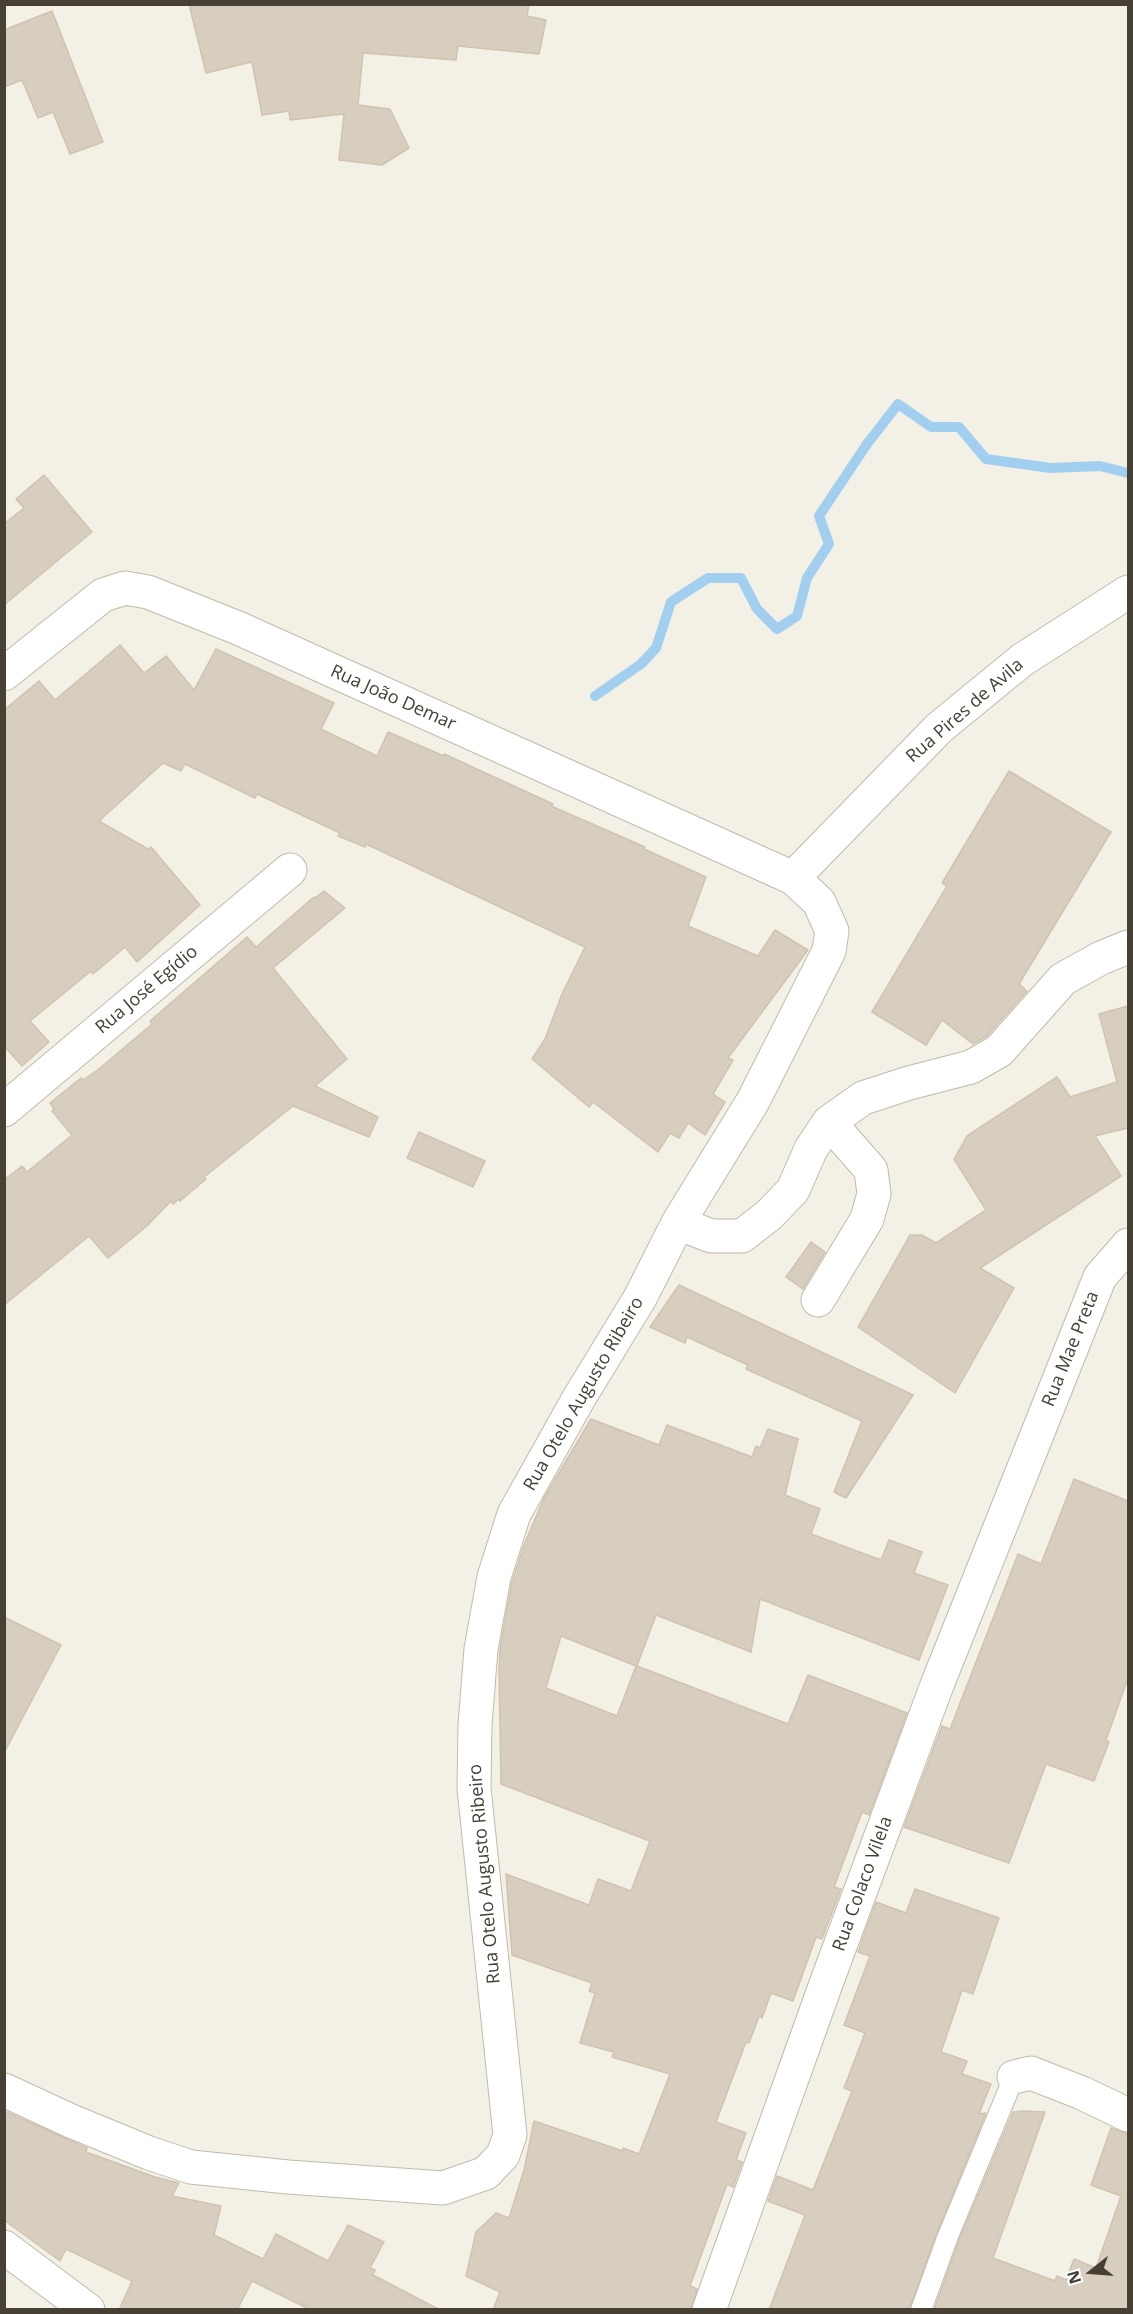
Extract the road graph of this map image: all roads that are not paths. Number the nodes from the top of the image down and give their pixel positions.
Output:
1 (1128, 592) edge
2 (4, 674) edge
3 (290, 870) dead end
4 (793, 878) junction
5 (1128, 947) edge
6 (4, 1110) edge
7 (829, 1122) junction
8 (678, 1223) junction
9 (1128, 1245) edge
10 (818, 1300) dead end
11 (1027, 1461) joint
12 (1014, 2076) joint
13 (4, 2090) edge
14 (1128, 2115) edge
15 (4, 2247) edge
16 (81, 2307) edge
17 (709, 2310) edge
18 (921, 2310) edge

1 - 4 street, Rua Pires de Avila
2 - 4 street, Rua João Demar
3 - 6 street, Rua José Egídio
4 - 8 street, Rua Otelo Augusto Ribeiro
5 - 7 street
7 - 8 street
7 - 10 street
8 - 13 street, Rua Otelo Augusto Ribeiro
9 - 11 street, Rua Mae Preta
11 - 17 street, Rua Colaco Vilela
12 - 14 street
12 - 18 lane
15 - 16 street

